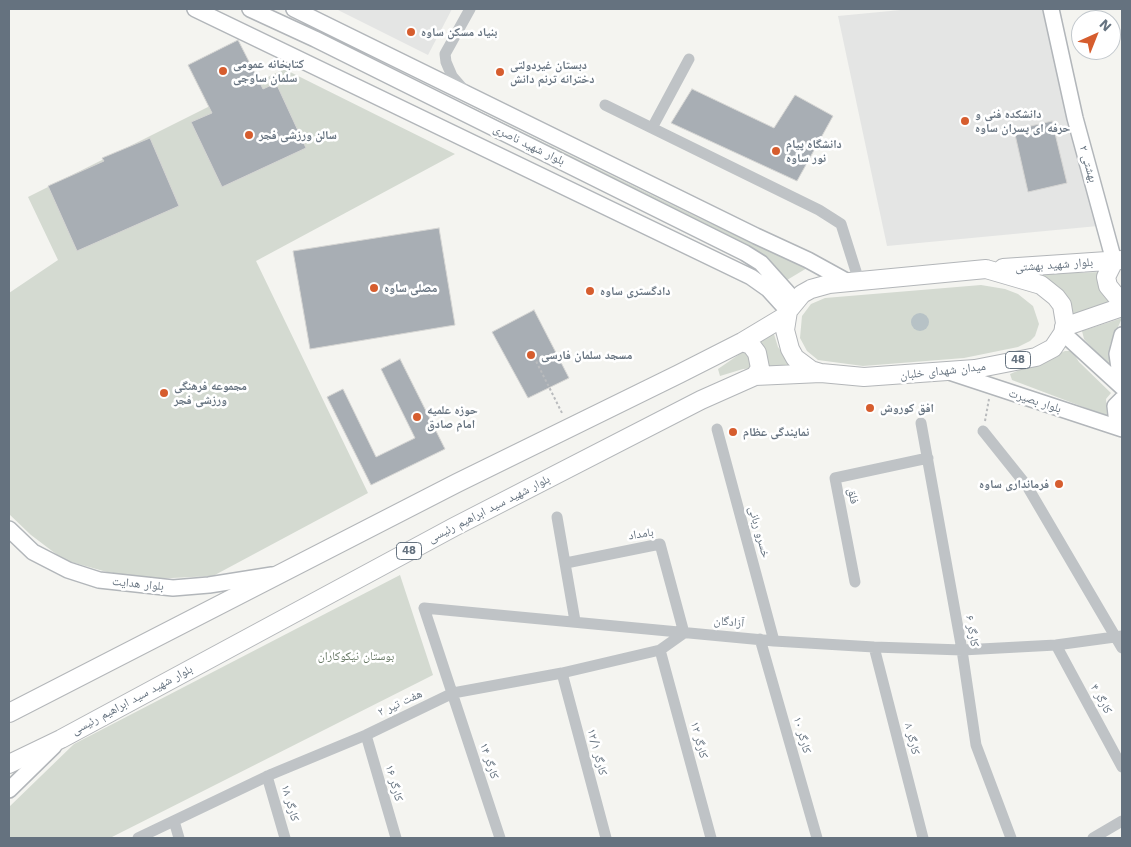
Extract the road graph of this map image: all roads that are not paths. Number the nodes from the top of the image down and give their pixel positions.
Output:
1 (195, 9) edge
2 (250, 9) edge
3 (294, 9) edge
4 (470, 9) edge
5 (1052, 9) edge
6 (688, 59) dead end
7 (470, 96) junction
8 (605, 105) dead end
9 (652, 128) junction
10 (1118, 260) edge
11 (986, 269) junction
12 (854, 282) junction
13 (1122, 303) edge
14 (1122, 307) edge
15 (790, 309) junction
16 (1064, 330) junction
17 (1122, 335) edge
18 (742, 342) junction
19 (948, 372) junction
20 (821, 374) junction
21 (1122, 374) edge
22 (756, 376) junction
23 (1122, 388) edge
24 (1122, 399) edge
25 (921, 423) dead end
26 (1122, 423) edge
27 (716, 429) dead end
28 (1122, 429) edge
29 (983, 431) road end
30 (928, 458) junction
31 (556, 517) dead end
32 (9, 529) edge
33 (566, 562) junction
34 (281, 573) junction
35 (855, 582) dead end
36 (575, 621) junction
37 (684, 633) junction
38 (1118, 636) edge
39 (760, 639) junction
40 (774, 641) junction
41 (1056, 645) junction
42 (874, 647) junction
43 (1122, 648) edge
44 (660, 650) junction
45 (962, 650) junction
46 (562, 673) junction
47 (453, 693) junction
48 (9, 713) edge
49 (366, 735) junction
50 (61, 738) junction
51 (9, 764) edge
52 (1122, 767) edge
53 (267, 776) junction
54 (9, 790) edge
55 (174, 821) junction
56 (1122, 821) edge
57 (919, 837) edge
58 (138, 838) edge
59 (179, 838) edge
60 (285, 838) edge
61 (396, 838) edge
62 (500, 838) edge
63 (606, 838) edge
64 (711, 838) edge
65 (817, 838) edge
66 (1011, 838) edge
67 (1093, 838) edge

1 - 15 main road
2 - 15 main road, بلوار شهید ناصری
3 - 7 main road, بلوار شهید ناصری
4 - 7 street
5 - 10 main road, بهشتی ۲
6 - 9 street
7 - 12 main road, بلوار شهید ناصری
8 - 9 street
9 - 12 street
10 - 11 main road, بلوار شهید بهشتی
10 - 13 main road
11 - 12 main road
11 - 16 main road
12 - 15 main road
14 - 16 main road, 48
15 - 18 main road
15 - 20 main road, میدان شهدای خلبان / 48
16 - 19 main road, میدان شهدای خلبان / 48
16 - 23 main road
17 - 21 main road
18 - 22 main road
18 - 34 main road
19 - 20 main road, میدان شهدای خلبان / 48
19 - 28 main road, بلوار بصیرت
20 - 22 main road, بلوار شهید سید ابراهیم رئیسی / 48
22 - 50 main road, بلوار شهید سید ابراهیم رئیسی / 48
24 - 26 main road
25 - 30 street, کارگر ۶
27 - 40 street, خسرو ربانی
29 - 38 street
30 - 35 street, فلق
30 - 45 street, کارگر ۶
31 - 33 street
32 - 34 main road, بلوار هدایت
33 - 36 street
33 - 37 street, بامداد
34 - 48 main road
36 - 37 street, آزادگان
36 - 47 street, آزادگان
37 - 39 street, آزادگان
37 - 44 street, هفت تیر ۲
38 - 41 street, آزادگان
38 - 43 street
39 - 40 street, آزادگان
39 - 65 street, کارگر ۱۰
40 - 42 street, آزادگان
41 - 45 street, آزادگان
41 - 52 street, کارگر ۴
42 - 45 street, آزادگان
42 - 57 street, کارگر ۸
44 - 46 street, هفت تیر ۲
44 - 64 street, کارگر ۱۲
45 - 66 street, کارگر ۶
46 - 47 street, هفت تیر ۲
46 - 63 street, کارگر ۱۲/۱
47 - 49 street, هفت تیر ۲
47 - 62 street, کارگر ۱۴
49 - 53 street, هفت تیر ۲
49 - 61 street, کارگر ۱۶
50 - 51 main road, بلوار شهید سید ابراهیم رئیسی / 48
50 - 54 main road
53 - 55 street, هفت تیر ۲
53 - 60 street, کارگر ۱۸
55 - 58 street, هفت تیر ۲
55 - 59 street
56 - 67 street

